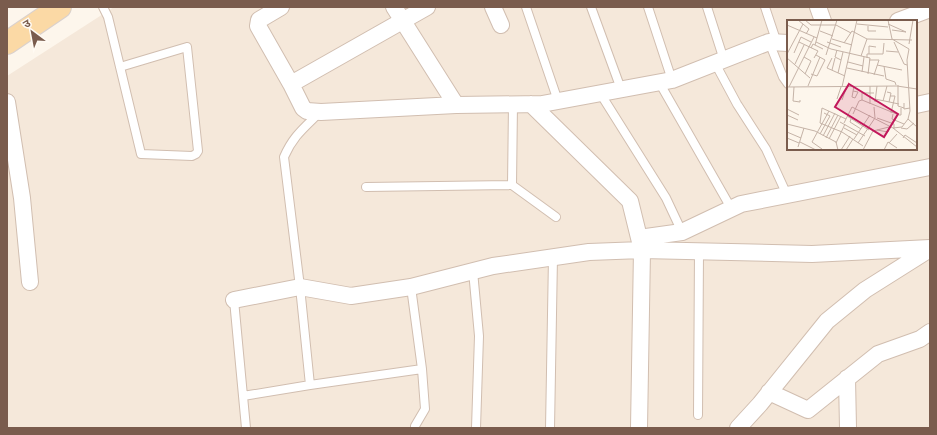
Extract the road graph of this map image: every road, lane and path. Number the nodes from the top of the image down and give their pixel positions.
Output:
1 (44, 7) edge
2 (60, 7) edge
3 (103, 7) edge
4 (281, 7) edge
5 (394, 7) edge
6 (427, 7) edge
7 (493, 7) edge
8 (526, 7) edge
9 (591, 7) edge
10 (648, 7) edge
11 (707, 7) edge
12 (765, 7) edge
13 (818, 7) edge
14 (930, 9) edge
15 (823, 20) edge
16 (901, 20) edge
17 (403, 21) junction
18 (501, 25) dead end
19 (7, 31) edge
20 (7, 43) edge
21 (778, 43) edge
22 (720, 61) junction
23 (120, 67) junction
24 (665, 81) junction
25 (787, 83) edge
26 (291, 84) junction
27 (621, 89) junction
28 (600, 93) junction
29 (558, 101) junction
30 (7, 102) edge
31 (930, 102) edge
32 (513, 104) junction
33 (531, 104) junction
34 (456, 105) junction
35 (917, 105) edge
36 (321, 112) junction
37 (930, 167) edge
38 (512, 185) junction
39 (366, 187) dead end
40 (787, 195) junction
41 (731, 208) junction
42 (556, 217) dead end
43 (682, 232) junction
44 (640, 244) junction
45 (930, 249) edge
46 (699, 251) junction
47 (553, 257) junction
48 (473, 271) junction
49 (30, 282) dead end
50 (300, 287) junction
51 (411, 287) junction
52 (234, 300) joint
53 (930, 332) edge
54 (422, 369) junction
55 (848, 378) junction
56 (310, 385) junction
57 (769, 392) junction
58 (243, 396) junction
59 (698, 415) dead end
60 (246, 428) edge
61 (415, 428) edge
62 (476, 428) edge
63 (550, 428) edge
64 (639, 428) edge
65 (738, 428) edge
66 (848, 428) edge

1 - 19 main road
2 - 20 main road
3 - 23 lane
4 - 26 street
5 - 17 street
6 - 17 street
7 - 18 street
8 - 29 lane
9 - 27 lane
10 - 24 lane
11 - 22 lane
12 - 21 lane
13 - 15 street
14 - 16 street
17 - 26 street
17 - 34 street
21 - 22 street
21 - 25 lane
22 - 24 street
22 - 40 lane
23 - 23 lane
24 - 27 street
24 - 41 lane
26 - 36 street
27 - 28 street
28 - 29 street
28 - 43 lane
29 - 33 street
30 - 49 street
31 - 35 street
32 - 33 street
32 - 34 street
32 - 38 lane
33 - 44 street
34 - 36 street
36 - 50 lane
37 - 40 street
38 - 39 lane
38 - 42 lane
40 - 41 street
41 - 43 street
43 - 44 street
44 - 46 street
44 - 47 street
44 - 64 street
45 - 46 street
45 - 57 street
46 - 59 lane
47 - 48 street
47 - 63 lane
48 - 51 street
48 - 62 lane
50 - 51 street
50 - 52 street
50 - 56 lane
51 - 54 lane
52 - 58 lane
53 - 55 street
54 - 56 lane
54 - 61 lane
55 - 57 street
55 - 66 street
56 - 58 lane
57 - 65 street
58 - 60 lane

